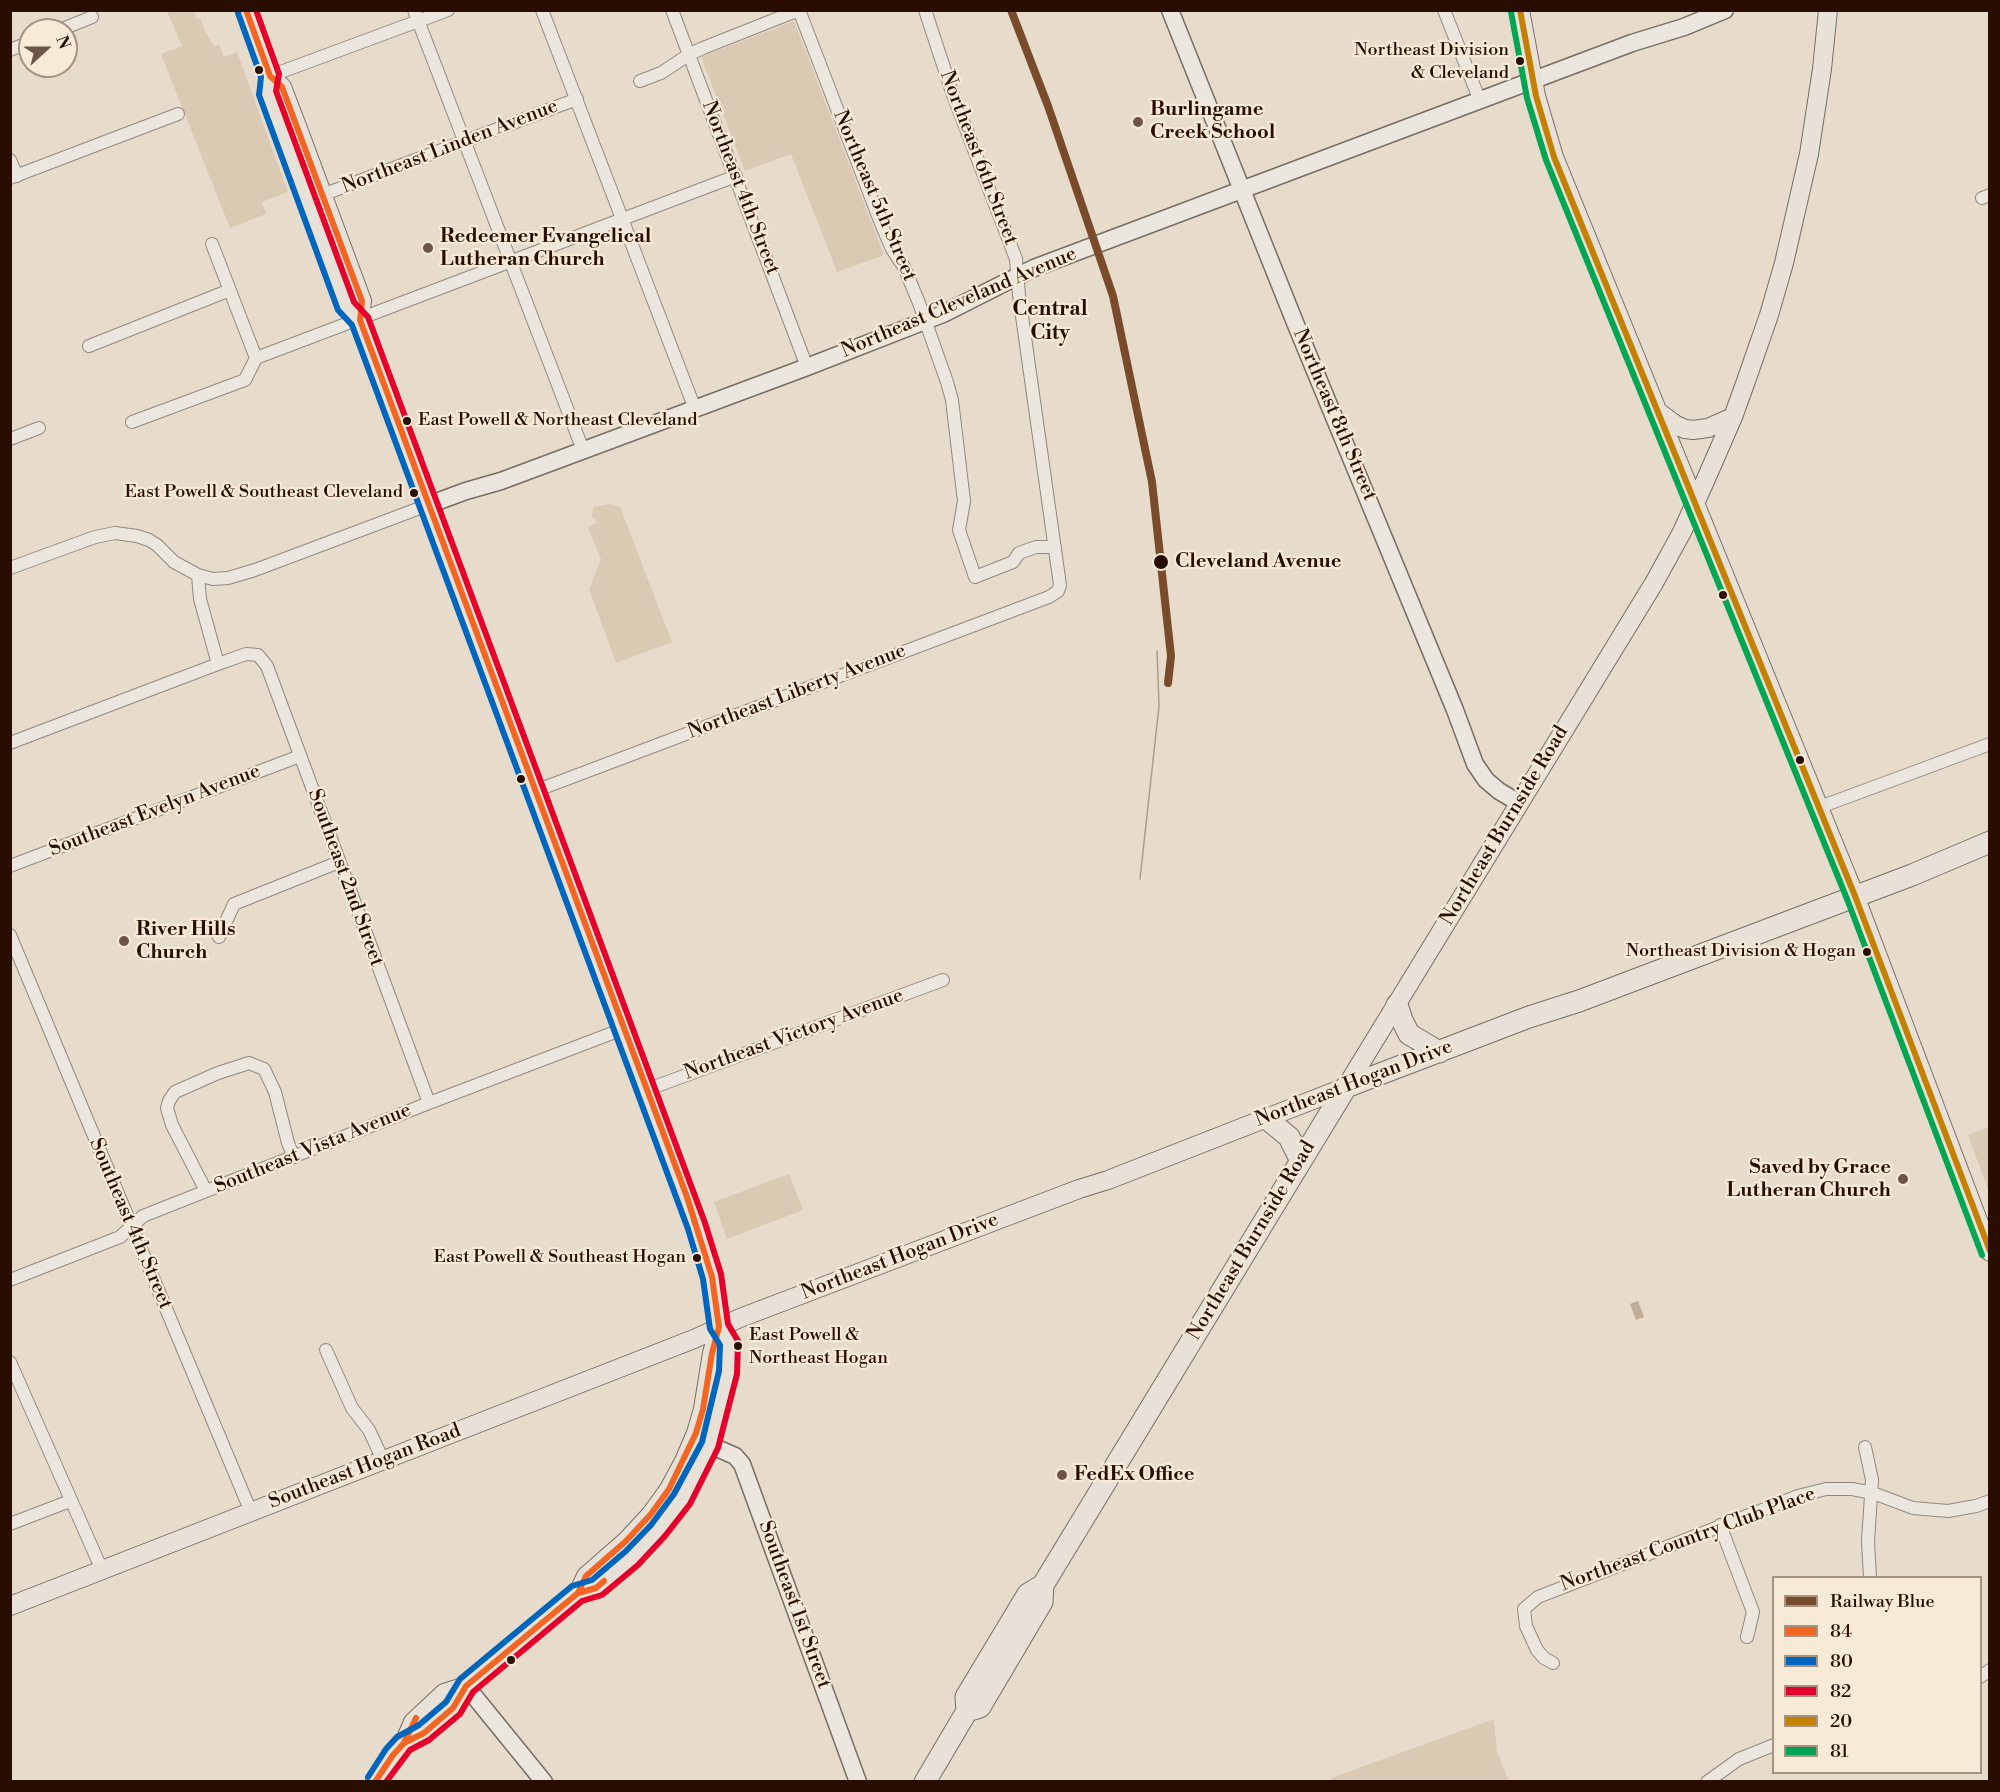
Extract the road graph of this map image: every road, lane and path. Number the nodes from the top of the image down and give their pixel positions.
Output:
1 (246, 10) edge
2 (448, 10) edge
3 (542, 10) edge
4 (672, 10) edge
5 (925, 10) edge
6 (1170, 10) edge
7 (1443, 10) edge
8 (1520, 10) edge
9 (1725, 10) edge
10 (1828, 10) edge
11 (799, 11) edge
12 (416, 16) edge
13 (92, 17) dead end
14 (78, 23) edge
15 (690, 54) junction
16 (270, 76) junction
17 (640, 81) dead end
18 (1533, 81) junction
19 (577, 99) junction
20 (1480, 101) junction
21 (178, 114) dead end
22 (464, 141) junction
23 (287, 146) junction
24 (10, 160) edge
25 (736, 176) junction
26 (14, 177) edge
27 (1243, 190) junction
28 (322, 195) junction
29 (624, 220) junction
30 (212, 244) dead end
31 (511, 262) junction
32 (1018, 275) junction
33 (230, 290) junction
34 (360, 320) junction
35 (926, 321) junction
36 (89, 346) dead end
37 (256, 358) junction
38 (807, 367) junction
39 (695, 409) junction
40 (1657, 411) junction
41 (1733, 417) junction
42 (132, 422) dead end
43 (39, 428) dead end
44 (10, 439) edge
45 (583, 450) junction
46 (1695, 504) junction
47 (428, 505) junction
48 (1055, 547) junction
49 (10, 568) edge
50 (198, 576) junction
51 (1058, 591) joint
52 (218, 664) junction
53 (10, 742) edge
54 (1989, 744) edge
55 (300, 756) junction
56 (535, 791) junction
57 (1519, 803) junction
58 (1820, 807) junction
59 (1989, 842) edge
60 (339, 862) junction
61 (10, 866) edge
62 (1855, 896) junction
63 (10, 935) edge
64 (219, 937) dead end
65 (943, 980) dead end
66 (1397, 1005) junction
67 (622, 1029) junction
68 (1439, 1052) junction
69 (1346, 1087) junction
70 (646, 1090) junction
71 (429, 1103) junction
72 (1266, 1119) junction
73 (294, 1157) junction
74 (1301, 1161) junction
75 (206, 1191) junction
76 (131, 1227) junction
77 (1989, 1252) edge
78 (10, 1280) edge
79 (719, 1327) junction
80 (326, 1350) dead end
81 (10, 1362) edge
82 (710, 1445) junction
83 (1865, 1448) dead end
84 (383, 1460) junction
85 (1873, 1493) junction
86 (676, 1494) junction
87 (70, 1501) junction
88 (1989, 1501) edge
89 (251, 1512) junction
90 (10, 1524) edge
91 (1720, 1526) junction
92 (102, 1570) junction
93 (1870, 1576) edge
94 (1043, 1584) junction
95 (10, 1606) edge
96 (1013, 1618) junction
97 (1747, 1636) dead end
98 (1553, 1663) dead end
99 (466, 1686) junction
100 (992, 1686) junction
101 (967, 1712) junction
102 (1772, 1745) edge
103 (375, 1782) edge
104 (544, 1782) edge
105 (858, 1782) edge
106 (925, 1782) edge
107 (1707, 1782) edge

1 - 16 main road
2 - 12 street
3 - 19 street
4 - 15 street, Northeast 4th Street
5 - 32 street, Northeast 6th Street
6 - 27 main road, Northeast 8th Street
7 - 20 street
8 - 18 main road
9 - 18 main road, Northeast Cleveland Avenue
10 - 41 main road, Northeast Burnside Road
11 - 15 street
11 - 35 street, Northeast 5th Street
12 - 16 street
12 - 22 street
13 - 14 street
15 - 17 street
15 - 25 street, Northeast 4th Street
16 - 23 main road
16 - 28 main road
18 - 20 main road, Northeast Cleveland Avenue
18 - 40 main road
19 - 22 street, Northeast Linden Avenue
19 - 29 street
20 - 27 main road, Northeast Cleveland Avenue
21 - 26 street
22 - 28 street, Northeast Linden Avenue
22 - 31 street
23 - 28 main road
23 - 34 main road
24 - 26 street
25 - 29 street
25 - 38 street, Northeast 4th Street
27 - 32 main road, Northeast Cleveland Avenue
27 - 57 main road, Northeast 8th Street
28 - 34 main road
29 - 31 street
29 - 39 street
30 - 33 street
31 - 34 street
31 - 45 street
32 - 35 main road, Northeast Cleveland Avenue
32 - 48 street, Northeast 6th Street
33 - 36 street
33 - 37 street
34 - 37 street
34 - 47 main road
35 - 38 main road, Northeast Cleveland Avenue
35 - 48 street, Northeast 5th Street
37 - 42 street
38 - 39 main road, Northeast Cleveland Avenue
39 - 45 main road, Northeast Cleveland Avenue
40 - 41 main road
40 - 46 main road
41 - 46 main road, Northeast Burnside Road
43 - 44 street
45 - 47 main road, Northeast Cleveland Avenue
46 - 57 main road, Northeast Burnside Road
46 - 58 main road
47 - 50 street
47 - 56 main road
48 - 51 street, Northeast 6th Street
49 - 50 street
50 - 52 street
51 - 56 street, Northeast Liberty Avenue
52 - 53 street
52 - 55 street, Southeast 2nd Street
54 - 58 street
55 - 60 street, Southeast 2nd Street
55 - 61 street, Southeast Evelyn Avenue
56 - 67 main road
57 - 66 main road, Northeast Burnside Road
58 - 62 main road
59 - 62 highway, Northeast Hogan Drive
60 - 64 street
60 - 71 street, Southeast 2nd Street
62 - 68 highway, Northeast Hogan Drive
62 - 77 main road
63 - 76 street, Southeast 4th Street
65 - 70 street, Northeast Victory Avenue
66 - 68 highway
66 - 69 main road, Northeast Burnside Road
67 - 70 main road
67 - 71 street, Southeast Vista Avenue
68 - 69 highway, Northeast Hogan Drive
69 - 72 main road, Northeast Hogan Drive
69 - 74 highway, Northeast Burnside Road
70 - 79 main road
71 - 73 street, Southeast Vista Avenue
72 - 74 highway
72 - 79 main road, Northeast Hogan Drive
73 - 75 street, Southeast Vista Avenue
73 - 75 street
74 - 94 highway, Northeast Burnside Road
75 - 76 street, Southeast Vista Avenue
76 - 78 street, Southeast Vista Avenue
76 - 89 street, Southeast 4th Street
79 - 82 main road
79 - 84 main road, Southeast Hogan Road
79 - 86 main road
80 - 84 street
81 - 87 street
82 - 86 main road
82 - 105 main road, Southeast 1st Street
83 - 85 street
84 - 89 main road, Southeast Hogan Road
85 - 88 street, Northeast Country Club Place
85 - 91 street, Northeast Country Club Place
85 - 93 street
86 - 99 main road
87 - 90 street
87 - 92 street
89 - 92 main road, Southeast Hogan Road
91 - 97 street
91 - 98 street, Northeast Country Club Place
92 - 95 main road, Southeast Hogan Road
94 - 96 highway, Northeast Burnside Road
94 - 100 highway, Northeast Burnside Road
96 - 100 highway
96 - 101 highway, Northeast Burnside Road
99 - 103 main road
99 - 104 main road
100 - 101 highway, Northeast Burnside Road
101 - 106 highway, Northeast Burnside Road
102 - 107 street

